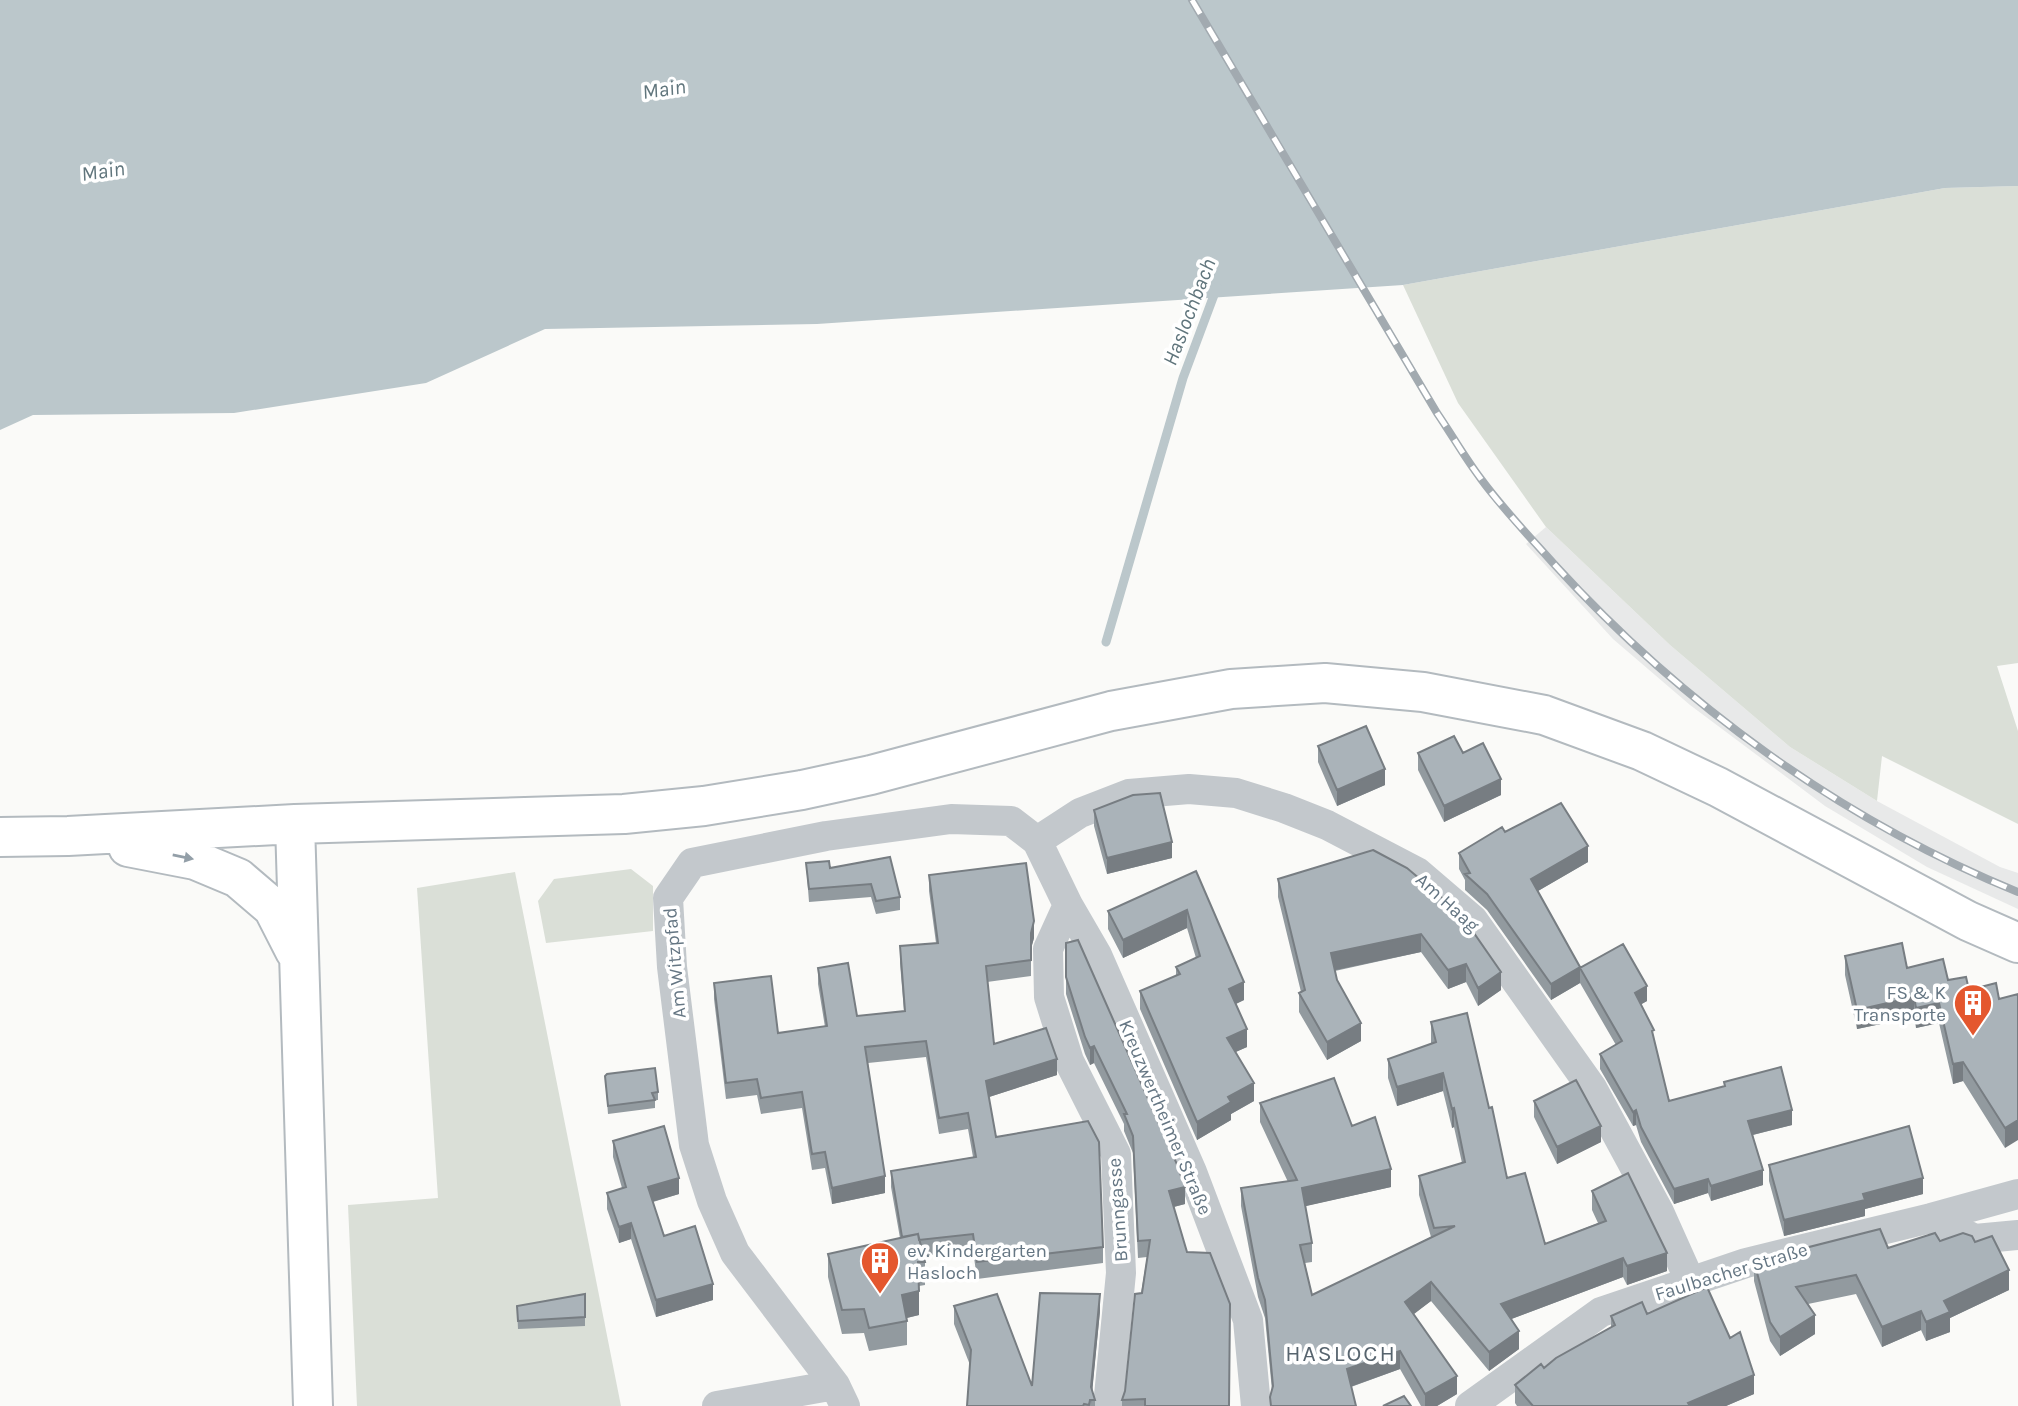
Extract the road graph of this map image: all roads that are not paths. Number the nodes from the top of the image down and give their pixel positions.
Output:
1 (295, 824) junction
2 (68, 836) junction
3 (0, 837) edge
4 (1037, 841) junction
5 (1068, 905) junction
6 (2018, 943) edge
7 (299, 958) junction
8 (2018, 1194) edge
9 (1931, 1218) junction
10 (2018, 1235) edge
11 (1690, 1281) junction
12 (840, 1395) edge
13 (313, 1406) edge
14 (717, 1406) edge
15 (1108, 1406) edge
16 (1256, 1406) edge
17 (1470, 1406) edge

1 - 2 main road
1 - 6 main road
1 - 7 main road
2 - 3 main road
2 -> 7 main road
4 - 5 street, Kreuzwertheimer Straße
4 - 11 street, Am Haag
4 - 12 street, Am Witzpfad
5 - 15 street, Brunngasse
5 - 16 street, Kreuzwertheimer Straße
7 - 13 main road
8 - 9 street, Faulbacher Straße
9 - 10 street
9 - 11 street, Faulbacher Straße
11 - 17 street, Faulbacher Straße
12 - 14 street, Am Witzpfad

